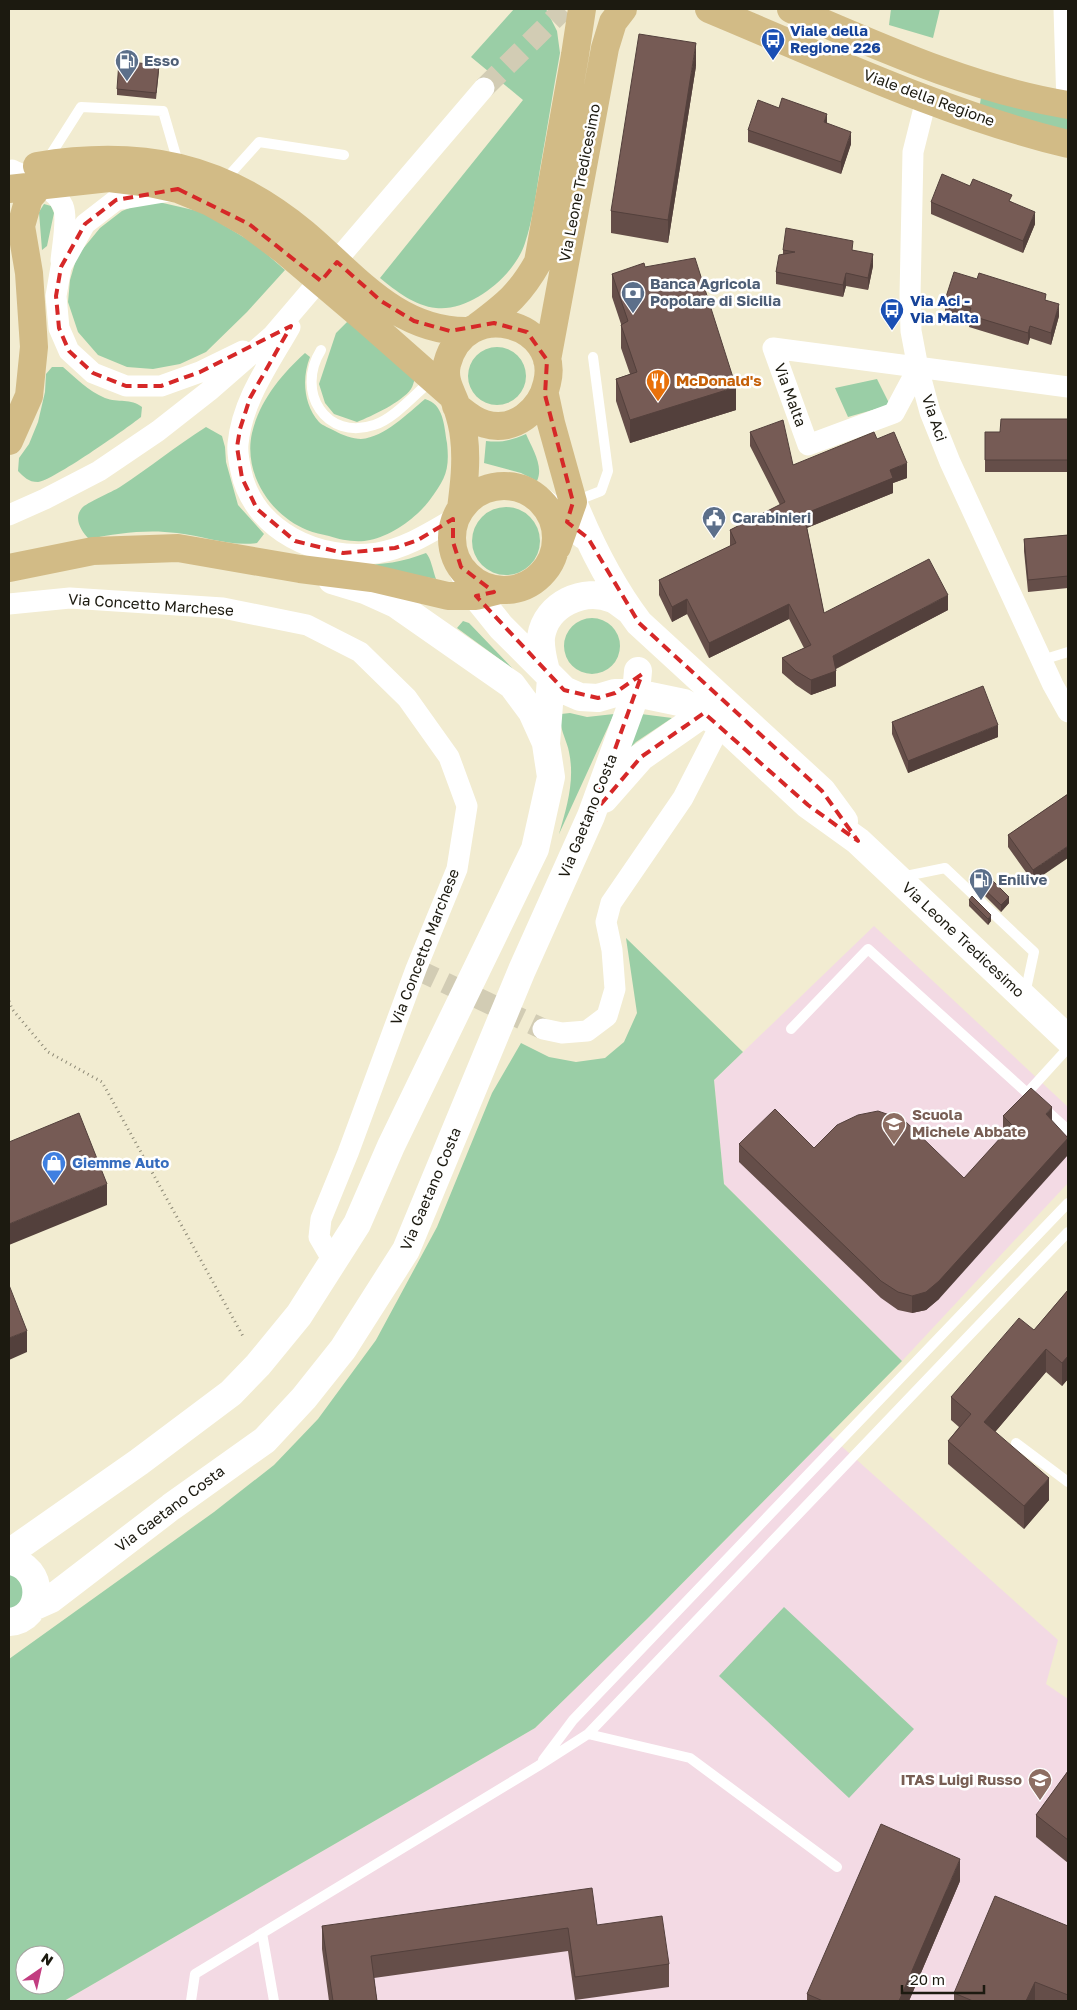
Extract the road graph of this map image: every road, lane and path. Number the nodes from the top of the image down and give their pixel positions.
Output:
1 (582, 9) edge
2 (623, 9) edge
3 (709, 9) edge
4 (791, 9) edge
5 (1064, 9) edge
6 (484, 88) tunnel mouth
7 (926, 100) junction
8 (1067, 105) edge
9 (1068, 144) edge
10 (344, 155) dead end
11 (48, 171) junction
12 (10, 176) edge
13 (178, 178) junction
14 (223, 182) junction
15 (9, 232) edge
16 (294, 242) junction
17 (26, 258) junction
18 (61, 266) junction
19 (307, 297) junction
20 (373, 310) junction
21 (473, 329) junction
22 (272, 336) junction
23 (321, 350) dead end
24 (593, 356) dead end
25 (547, 360) junction
26 (918, 368) junction
27 (1068, 387) edge
28 (446, 393) junction
29 (545, 395) junction
30 (9, 441) edge
31 (459, 513) junction
32 (9, 515) edge
33 (565, 515) junction
34 (461, 567) joint
35 (9, 568) edge
36 (300, 569) junction
37 (488, 593) junction
38 (9, 604) edge
39 (634, 617) junction
40 (1068, 652) edge
41 (1042, 660) junction
42 (548, 674) junction
43 (630, 686) junction
44 (1068, 712) edge
45 (712, 719) junction
46 (546, 744) junction
47 (591, 816) junction
48 (858, 841) junction
49 (898, 878) junction
50 (1024, 997) junction
51 (9, 1001) edge
52 (543, 1029) tunnel mouth
53 (791, 1029) dead end
54 (1068, 1039) edge
55 (1068, 1048) edge
56 (1027, 1093) junction
57 (1068, 1130) edge
58 (1068, 1203) edge
59 (1068, 1232) edge
60 (333, 1261) junction
61 (258, 1365) junction
62 (1016, 1443) dead end
63 (1068, 1482) edge
64 (9, 1553) edge
65 (9, 1562) edge
66 (16, 1620) edge
67 (588, 1734) junction
68 (538, 1766) junction
69 (838, 1867) dead end
70 (262, 1933) junction
71 (191, 2001) edge
72 (274, 2001) edge

1 - 21 main road, Via Leone Tredicesimo
2 - 25 main road, Via Leone Tredicesimo
3 - 7 main road, Viale della Regione
4 - 8 main road, Viale della Regione
5 - 8 street
6 - 19 street
7 - 9 main road, Viale della Regione
7 - 26 street, Via Aci
10 - 14 lane
11 - 12 main road
11 - 13 main road
11 - 13 lane
11 - 17 main road
11 - 18 street
13 - 14 main road
13 - 16 main road
13 - 18 street
14 - 16 main road
15 - 17 main road
16 - 20 main road
17 - 30 main road
18 - 22 street
19 - 22 street
19 - 31 street
20 - 21 main road
20 - 28 main road
21 - 25 main road
21 - 28 main road
22 - 32 street
23 - 28 lane
24 - 33 lane
25 - 29 main road
26 - 26 street, Via Malta
26 - 27 street, Via Malta
26 - 41 street, Via Aci
28 - 29 main road
28 - 31 main road
29 - 33 main road
31 - 33 main road
31 - 34 main road
33 - 37 main road
33 - 39 street
34 - 37 street
35 - 36 main road
36 - 37 main road
36 - 46 street
37 - 42 street
38 - 60 street, Via Concetto Marchese
39 - 42 street
39 - 43 street
39 - 48 street
40 - 41 lane
41 - 44 street, Via Aci
42 - 43 street
42 - 46 street
43 - 45 street
43 - 47 street, Via Gaetano Costa
45 - 47 street
45 - 48 street
45 - 52 street
46 - 60 street
47 - 66 street, Via Gaetano Costa
48 - 49 street, Via Leone Tredicesimo
49 - 50 street, Via Leone Tredicesimo
49 - 50 lane
50 - 54 street, Via Leone Tredicesimo
51 - 61 path
53 - 56 lane
55 - 56 lane
56 - 57 lane
58 - 68 lane
59 - 67 lane
60 - 61 street
61 - 64 street
62 - 63 lane
65 - 66 street
67 - 68 lane
67 - 69 lane
68 - 70 lane
70 - 71 lane
70 - 72 lane

